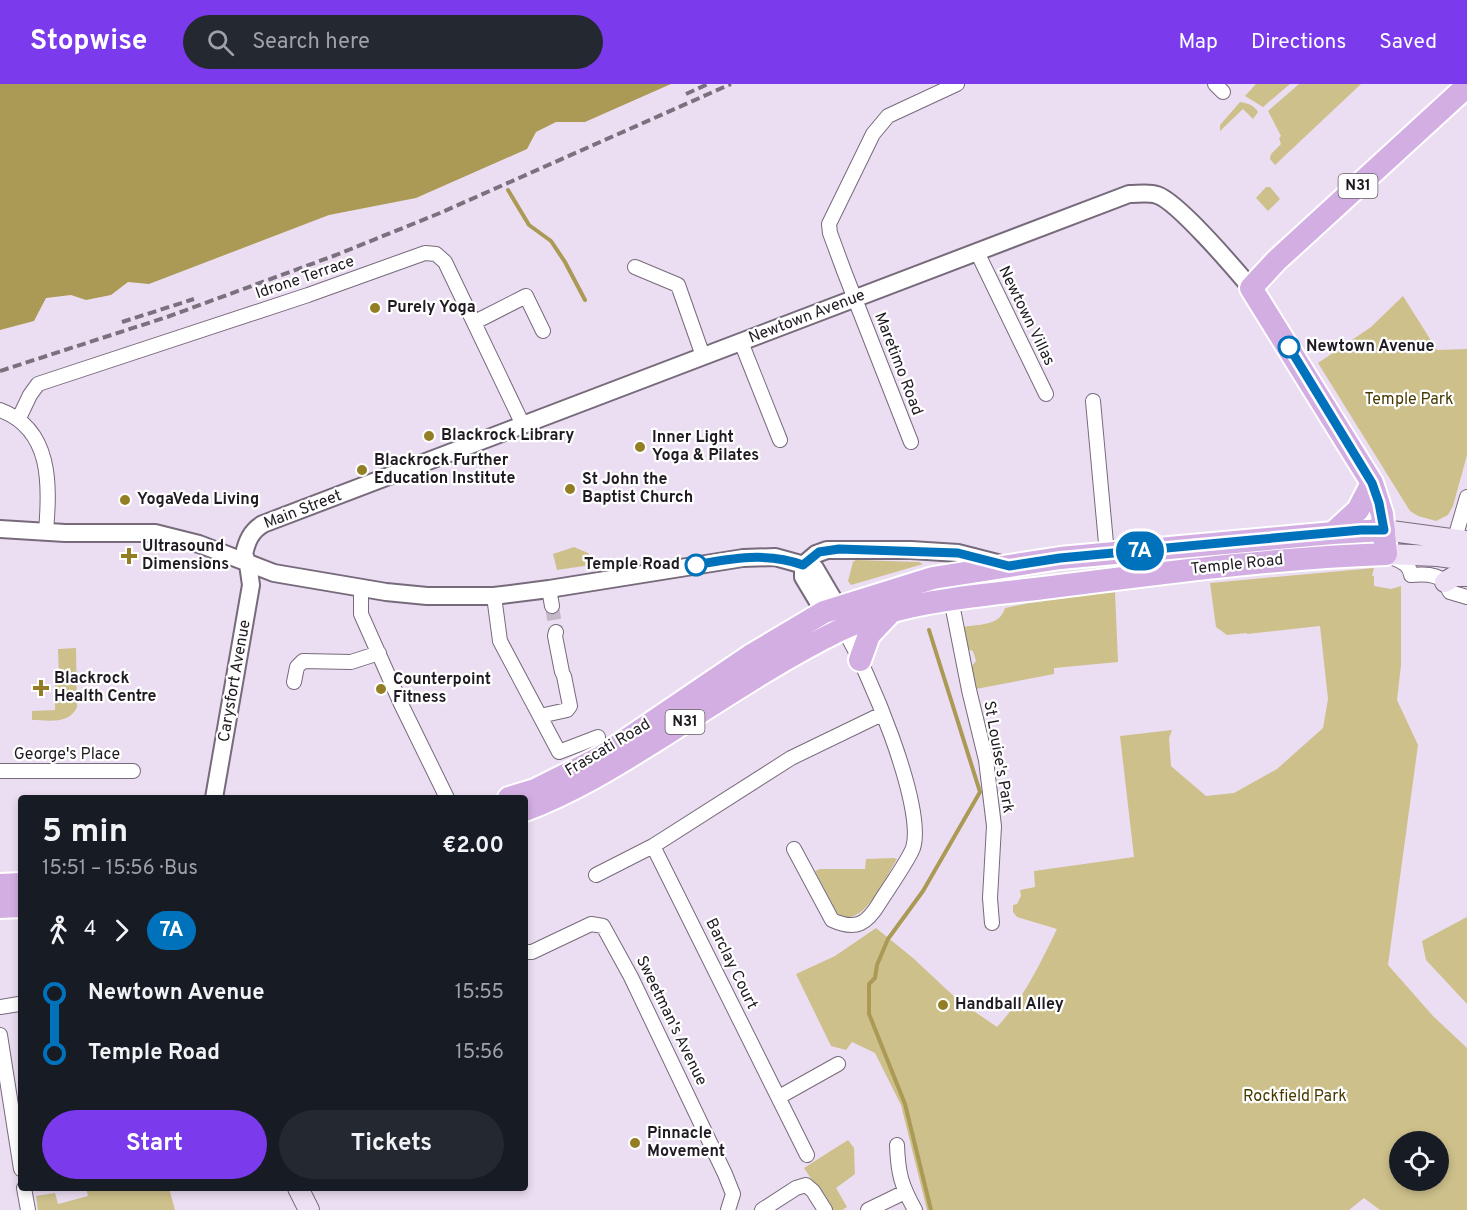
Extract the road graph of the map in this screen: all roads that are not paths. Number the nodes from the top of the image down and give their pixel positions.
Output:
1 (957, 84) edge
2 (1467, 86) edge
3 (977, 252) junction
4 (634, 267) dead end
5 (1251, 288) junction
6 (855, 298) junction
7 (475, 322) junction
8 (543, 331) dead end
9 (741, 342) junction
10 (703, 356) junction
11 (1046, 394) dead end
12 (1093, 401) dead end
13 (0, 410) edge
14 (19, 418) junction
15 (523, 425) junction
16 (780, 440) dead end
17 (911, 442) dead end
18 (1372, 483) junction
19 (1467, 497) edge
20 (0, 529) edge
21 (1384, 530) junction
22 (46, 531) junction
23 (1333, 532) junction
24 (1461, 540) edge
25 (1107, 554) junction
26 (1386, 554) junction
27 (1467, 560) edge
28 (248, 564) junction
29 (803, 565) junction
30 (1009, 566) junction
31 (1467, 576) edge
32 (1444, 582) junction
33 (361, 588) junction
34 (494, 596) junction
35 (1467, 597) edge
36 (951, 599) junction
37 (892, 611) junction
38 (835, 616) junction
39 (556, 632) tunnel mouth
40 (379, 653) junction
41 (860, 660) junction
42 (294, 682) dead end
43 (882, 714) junction
44 (540, 716) junction
45 (598, 737) dead end
46 (0, 771) edge
47 (133, 771) dead end
48 (215, 795) edge
49 (446, 795) edge
50 (518, 795) edge
51 (528, 809) edge
52 (653, 846) junction
53 (794, 849) dead end
54 (596, 875) dead end
55 (18, 906) edge
56 (0, 907) edge
57 (992, 923) dead end
58 (528, 952) edge
59 (18, 1004) edge
60 (0, 1007) edge
61 (0, 1035) edge
62 (838, 1064) dead end
63 (778, 1097) junction
64 (897, 1145) dead end
65 (18, 1150) edge
66 (807, 1155) dead end
67 (25, 1191) edge
68 (300, 1191) edge
69 (905, 1192) junction
70 (28, 1210) edge
71 (309, 1210) edge
72 (728, 1210) edge
73 (762, 1210) edge
74 (825, 1210) edge
75 (868, 1210) edge
76 (915, 1210) edge

1 - 6 street, Maretimo Road
2 - 5 highway, N31
3 - 5 street, Newtown Avenue
3 - 6 street, Newtown Avenue
3 - 11 street, Newtown Villas
4 - 10 street
5 - 18 highway, Newtown Avenue
6 - 9 street, Newtown Avenue
6 - 17 street, Maretimo Road
7 - 8 street
7 - 14 street, Idrone Terrace
7 - 15 street, Idrone Terrace
9 - 10 street, Newtown Avenue
9 - 16 street
10 - 15 street, Newtown Avenue
12 - 25 street
13 - 14 street
14 - 22 street
15 - 28 street, Main Street
18 - 21 highway, Newtown Avenue
18 - 23 highway
19 - 24 street
20 - 22 street
21 - 23 highway, Temple Road / N31
21 - 24 main road
21 - 26 highway, Newtown Avenue
22 - 28 street
23 - 25 highway, Temple Road / N31
25 - 30 highway, Temple Road / N31
26 - 27 main road
26 - 32 street
26 - 36 highway, Temple Road / N31
28 - 33 street
28 - 48 street, Carysfort Avenue
29 - 30 street, Temple Road
29 - 34 street
29 - 38 street
30 - 38 highway, Temple Road / N31
31 - 32 main road
32 - 35 street
33 - 34 street
33 - 40 street
34 - 44 street
36 - 37 highway, Temple Road / N31
36 - 57 street, St Louise's Park
37 - 38 highway, Temple Road / N31
37 - 41 highway
38 - 41 street
38 - 50 highway, Frascati Road / N31
38 - 51 highway, Frascati Road / N31
39 - 44 street
40 - 42 street
40 - 49 street
41 - 43 street
43 - 52 street
43 - 53 street
44 - 45 street
46 - 47 street, George's Place
52 - 54 street
52 - 63 street, Barclay Court
55 - 56 highway
58 - 72 street, Sweetman's Avenue
59 - 60 street
61 - 65 street
62 - 63 street
63 - 66 street, Barclay Court
64 - 69 street
67 - 70 street
68 - 71 main road
69 - 75 street
69 - 76 street
73 - 74 street

